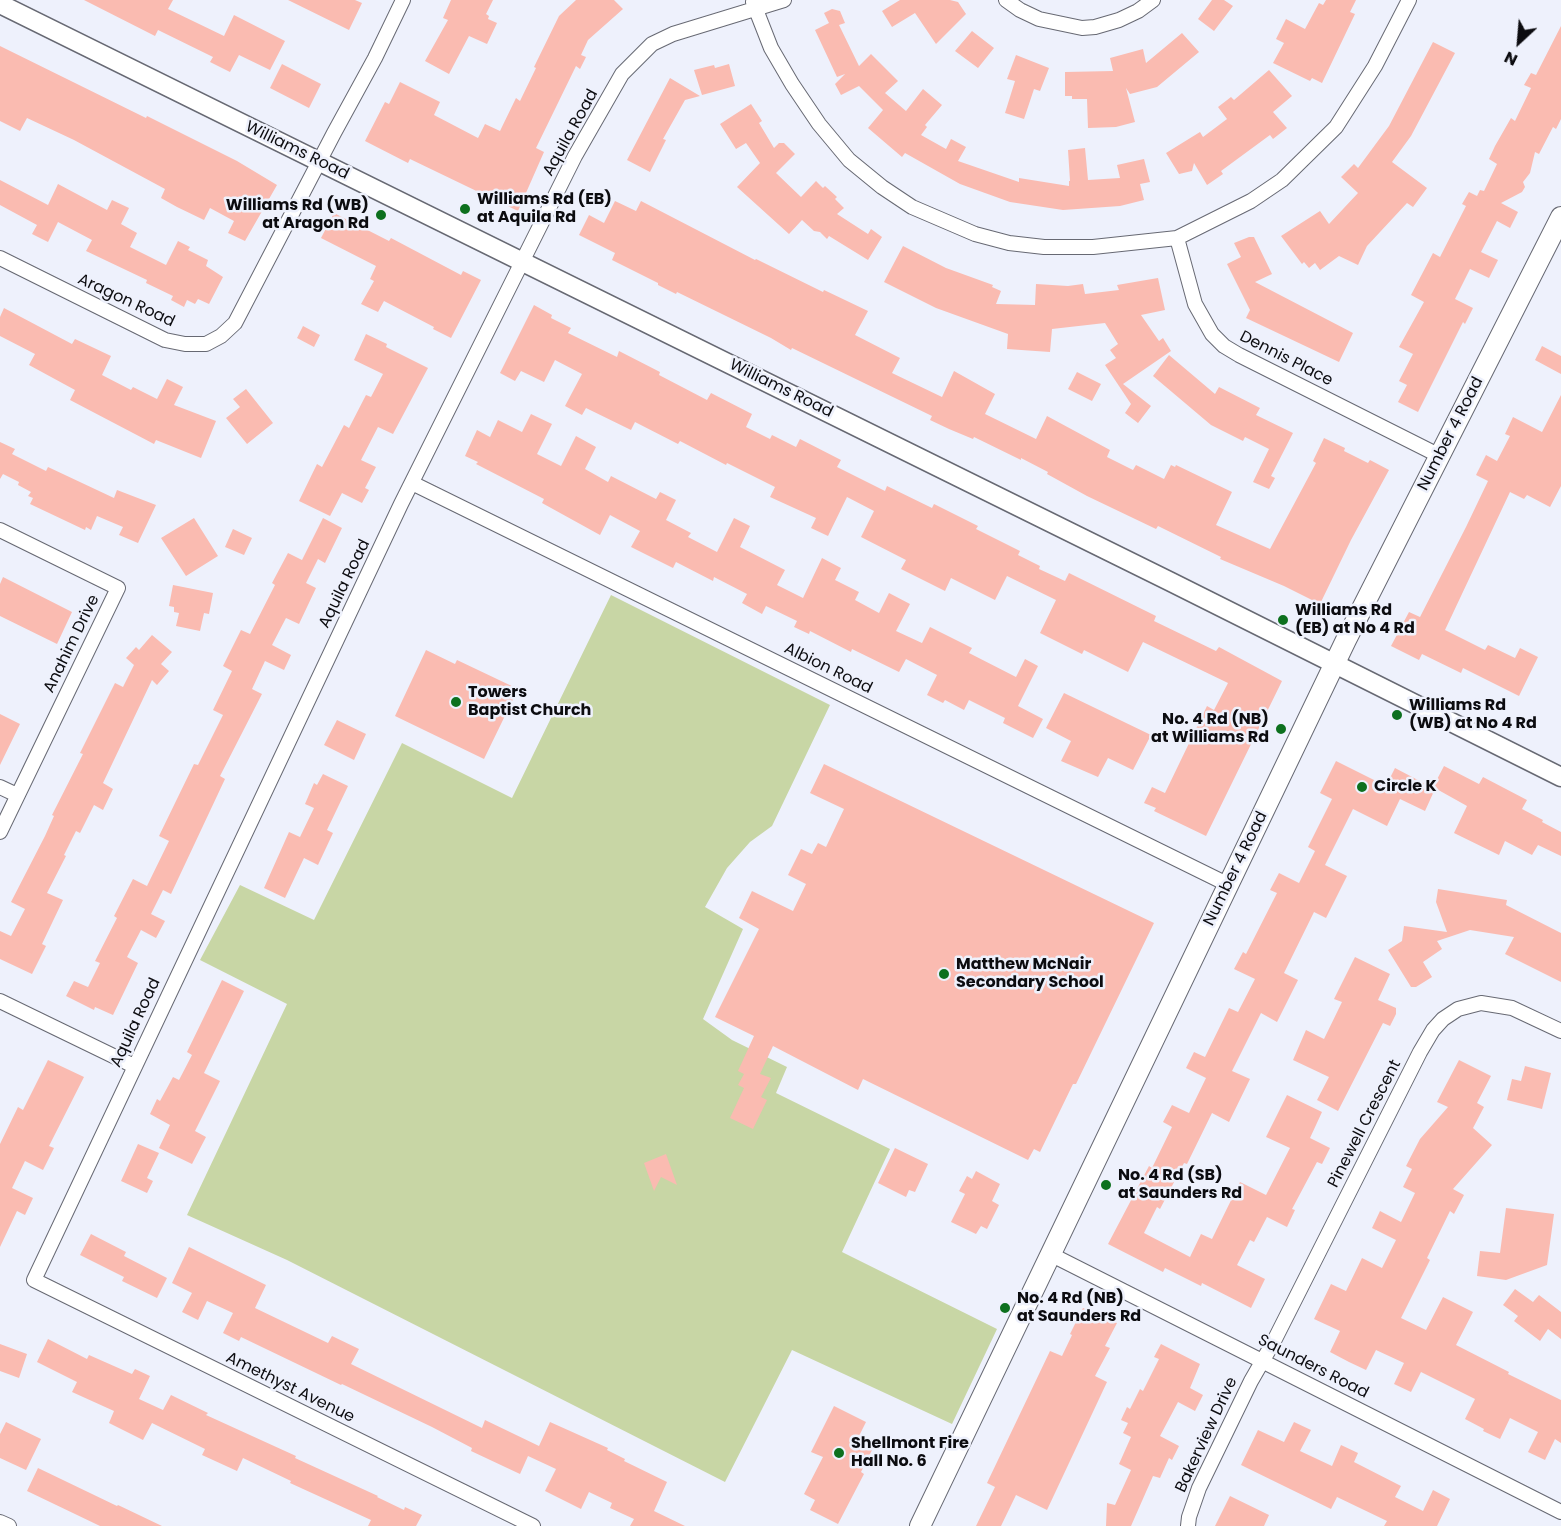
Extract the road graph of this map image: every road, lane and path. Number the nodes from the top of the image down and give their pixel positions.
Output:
1 (403, 0) edge
2 (784, 0) edge
3 (1006, 0) edge
4 (1154, 0) edge
5 (1409, 0) edge
6 (0, 4) edge
7 (754, 4) edge
8 (319, 162) junction
9 (1561, 217) edge
10 (1177, 238) junction
11 (0, 258) edge
12 (523, 262) junction
13 (1440, 456) junction
14 (412, 483) junction
15 (0, 530) edge
16 (1335, 664) junction
17 (1561, 777) edge
18 (0, 787) edge
19 (17, 795) junction
20 (0, 832) edge
21 (1229, 885) junction
22 (0, 1001) edge
23 (1561, 1031) edge
24 (134, 1066) junction
25 (1050, 1254) junction
26 (34, 1280) joint
27 (1263, 1360) junction
28 (1561, 1512) edge
29 (0, 1522) edge
30 (9, 1526) edge
31 (533, 1526) edge
32 (920, 1526) edge
33 (1188, 1526) edge

1 - 8 street, Aragon Road
2 - 7 street, Aquila Road
3 - 4 street
5 - 10 street
6 - 8 street, Williams Road
7 - 10 street
7 - 12 street, Aquila Road
8 - 11 street, Aragon Road
8 - 12 street, Williams Road
9 - 13 main road, Number 4 Road
10 - 13 street, Dennis Place
12 - 14 street, Aquila Road
12 - 16 street, Williams Road
13 - 16 main road, Number 4 Road
14 - 21 street, Albion Road
14 - 24 street, Aquila Road
15 - 19 street, Anahim Drive
16 - 17 street, Williams Road
16 - 21 main road, Number 4 Road
18 - 19 street
19 - 20 street, Anahim Drive
21 - 25 main road, Number 4 Road
22 - 24 street
23 - 27 street, Pinewell Crescent
24 - 26 street, Aquila Road
25 - 27 street, Saunders Road
25 - 32 main road, Number 4 Road
26 - 31 street, Amethyst Avenue
27 - 28 street, Saunders Road
27 - 33 street, Bakerview Drive
29 - 30 street

